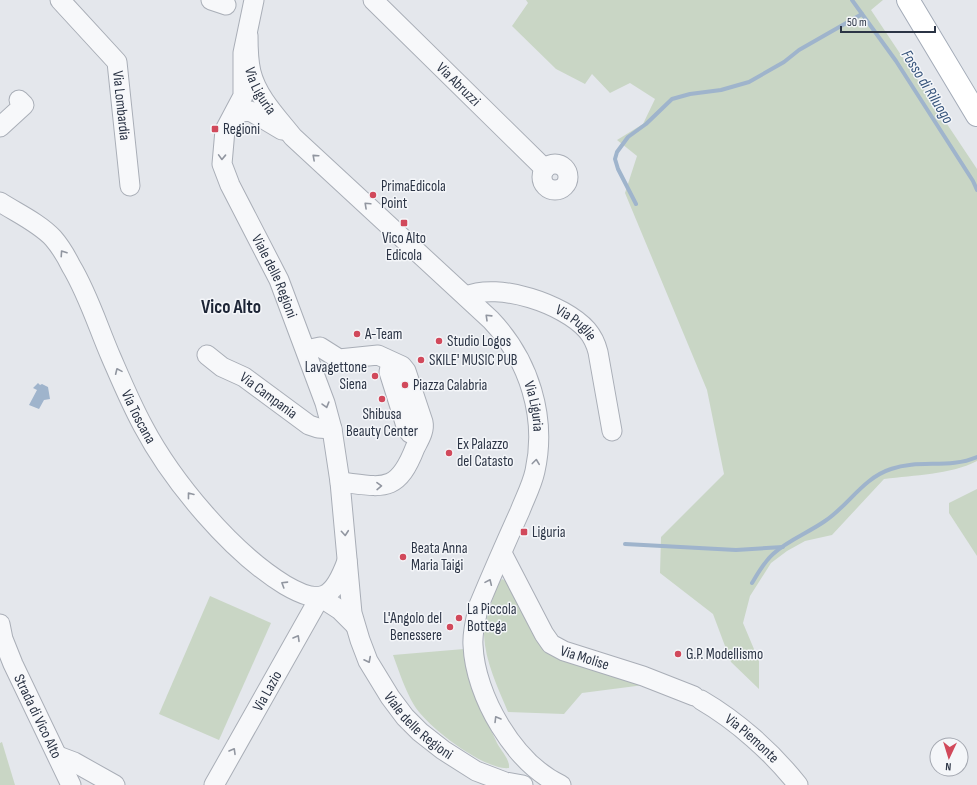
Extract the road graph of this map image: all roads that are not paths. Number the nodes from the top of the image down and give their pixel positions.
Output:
1 (60, 0) edge
2 (254, 0) edge
3 (373, 0) edge
4 (908, 0) edge
5 (248, 35) junction
6 (19, 100) dead end
7 (977, 115) edge
8 (231, 120) junction
9 (0, 127) edge
10 (293, 137) junction
11 (545, 169) dead end
12 (130, 186) dead end
13 (0, 202) edge
14 (466, 296) junction
15 (306, 350) junction
16 (207, 355) dead end
17 (332, 429) junction
18 (612, 430) dead end
19 (340, 482) junction
20 (502, 553) junction
21 (347, 560) junction
22 (320, 597) junction
23 (0, 624) edge
24 (354, 624) junction
25 (697, 698) joint
26 (518, 752) junction
27 (58, 756) junction
28 (459, 760) junction
29 (72, 785) edge
30 (115, 785) edge
31 (214, 785) edge
32 (523, 785) edge
33 (561, 785) edge
34 (798, 785) edge

1 - 12 street, Via Lombardia
2 - 5 street, Viale delle Regioni
3 - 11 street, Via Abruzzi
4 - 7 main road
5 - 8 street, Viale delle Regioni
5 - 10 street, Via Liguria
6 - 9 street
8 - 10 street, Via Liguria
8 -> 15 street, Viale delle Regioni
14 -> 10 street, Via Liguria
22 -> 13 street, Via Toscana
14 - 18 street, Via Puglie
20 -> 14 street, Via Liguria
15 -> 17 street, Viale delle Regioni
19 -> 15 street
16 - 17 street, Via Campania
17 - 19 street, Viale delle Regioni
19 -> 21 street, Viale delle Regioni
20 - 25 street, Via Molise
26 -> 20 street, Via Liguria
21 - 22 street, Viale delle Regioni
21 - 24 street, Viale delle Regioni
22 - 24 street, Viale delle Regioni
31 -> 22 street, Via Lazio
23 - 27 street, Strada di Vico Alto
24 -> 28 street, Viale delle Regioni
25 - 34 street, Via Piemonte
26 - 28 street
26 - 33 street, Via Liguria
27 - 29 street, Strada di Vico Alto
27 - 30 street
28 - 32 street, Viale delle Regioni

